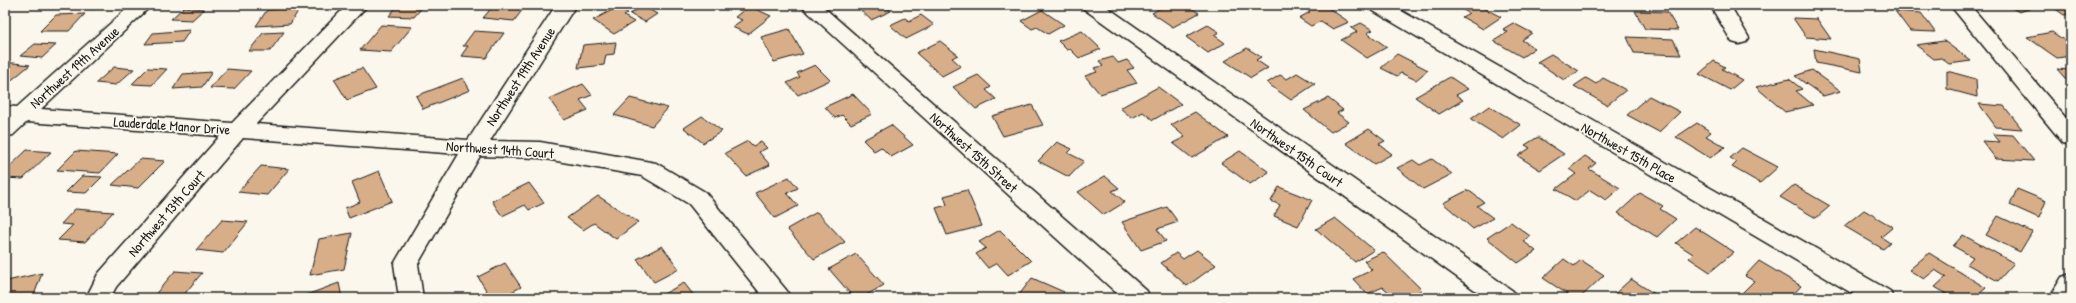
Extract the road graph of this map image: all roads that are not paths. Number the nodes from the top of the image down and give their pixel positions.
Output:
1 (142, 5) edge
2 (358, 5) edge
3 (566, 5) edge
4 (810, 5) edge
5 (1091, 5) edge
6 (1377, 5) edge
7 (1720, 5) edge
8 (1960, 5) edge
9 (1739, 38) dead end
10 (13, 113) edge
11 (5, 130) edge
12 (238, 130) junction
13 (2071, 138) edge
14 (474, 148) junction
15 (2071, 284) edge
16 (98, 298) edge
17 (411, 298) edge
18 (778, 298) edge
19 (1138, 298) edge
20 (1504, 298) edge
21 (1881, 298) edge
22 (2061, 298) edge

1 - 10 street, Northwest 19th Avenue
2 - 12 street, Lauderdale Manor Drive
3 - 14 street, Northwest 19th Avenue
4 - 19 street, Northwest 15th Street
5 - 20 street, Northwest 15th Court
6 - 21 street, Northwest 15th Place
7 - 9 street
8 - 13 street
10 - 11 street, Northwest 19th Avenue
10 - 12 street, Lauderdale Manor Drive
12 - 14 street, Northwest 14th Court
12 - 16 street, Northwest 13th Court
14 - 17 street, Northwest 19th Avenue
14 - 18 street, Northwest 14th Court
15 - 22 street

